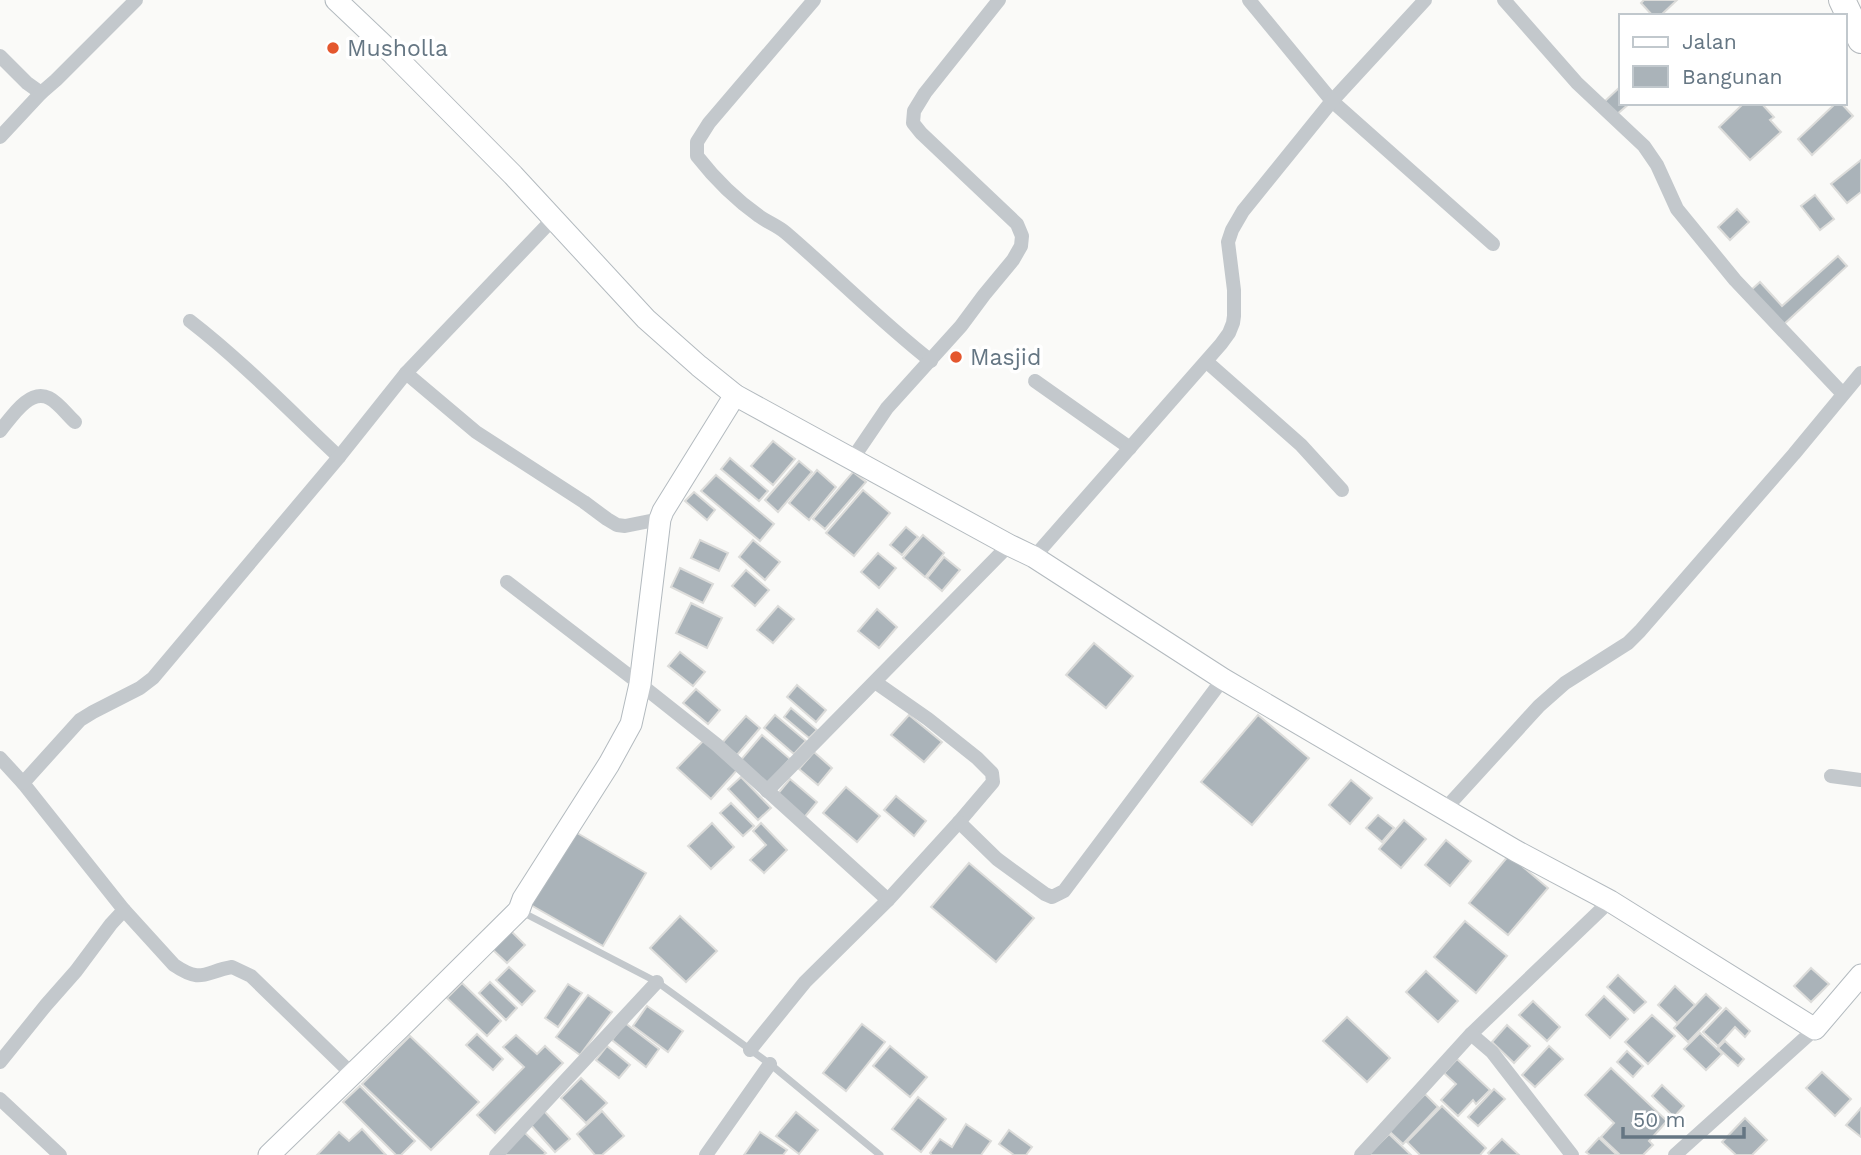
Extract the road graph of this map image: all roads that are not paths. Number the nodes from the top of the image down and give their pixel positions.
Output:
1 (136, 0) edge
2 (814, 0) edge
3 (999, 0) edge
4 (1249, 0) edge
5 (1425, 0) edge
6 (1504, 0) edge
7 (342, 2) edge
8 (0, 56) edge
9 (41, 93) junction
10 (1332, 101) junction
11 (0, 137) edge
12 (553, 219) junction
13 (1493, 244) dead end
14 (190, 321) dead end
15 (931, 361) junction
16 (1207, 362) junction
17 (406, 373) junction
18 (1861, 373) edge
19 (1035, 381) dead end
20 (1842, 393) junction
21 (735, 395) junction
22 (75, 422) dead end
23 (0, 431) edge
24 (1130, 447) junction
25 (339, 457) junction
26 (853, 458) junction
27 (1342, 490) dead end
28 (660, 519) junction
29 (1009, 545) junction
30 (1034, 557) junction
31 (507, 582) dead end
32 (1223, 679) junction
33 (874, 682) junction
34 (640, 684) junction
35 (0, 758) edge
36 (1831, 776) dead end
37 (1861, 780) edge
38 (23, 783) junction
39 (767, 791) junction
40 (1446, 809) junction
41 (959, 822) junction
42 (888, 900) junction
43 (1610, 901) junction
44 (124, 910) junction
45 (519, 910) junction
46 (1861, 975) edge
47 (657, 982) junction
48 (1815, 1029) junction
49 (1471, 1034) junction
50 (750, 1049) junction
51 (0, 1062) edge
52 (770, 1064) junction
53 (352, 1074) junction
54 (0, 1099) edge
55 (60, 1155) edge
56 (269, 1155) edge
57 (495, 1155) edge
58 (706, 1155) edge
59 (880, 1155) edge
60 (1361, 1155) edge
61 (1573, 1155) edge
62 (1675, 1155) edge

1 - 9 street
2 - 15 street
3 - 15 street
4 - 10 street
5 - 10 street
6 - 20 street
7 - 12 street
8 - 9 street
9 - 11 street
10 - 13 street
10 - 16 street
12 - 17 street
12 - 21 street
14 - 25 street
15 - 26 street
16 - 24 street
16 - 27 street
17 - 25 street
17 - 28 street
18 - 20 street
19 - 24 street
20 - 40 street
21 - 26 street
21 - 28 street
22 - 23 street
24 - 30 street
25 - 38 street
26 - 29 street
28 - 34 street
29 - 30 street
29 - 33 street
30 - 32 street
31 - 34 street
32 - 40 street
32 - 41 street
33 - 39 street
33 - 41 street
34 - 39 street
34 - 45 street
35 - 38 street
36 - 37 street
38 - 44 street
39 - 42 street
40 - 43 street
41 - 42 street
42 - 50 street
43 - 48 street
43 - 49 street
44 - 51 street
44 - 53 street
45 - 47 lane
45 - 53 street
46 - 48 street
47 - 50 lane
47 - 57 street
48 - 62 street
49 - 60 street
49 - 61 street
50 - 52 lane
52 - 58 street
52 - 59 lane
53 - 56 street
54 - 55 street

